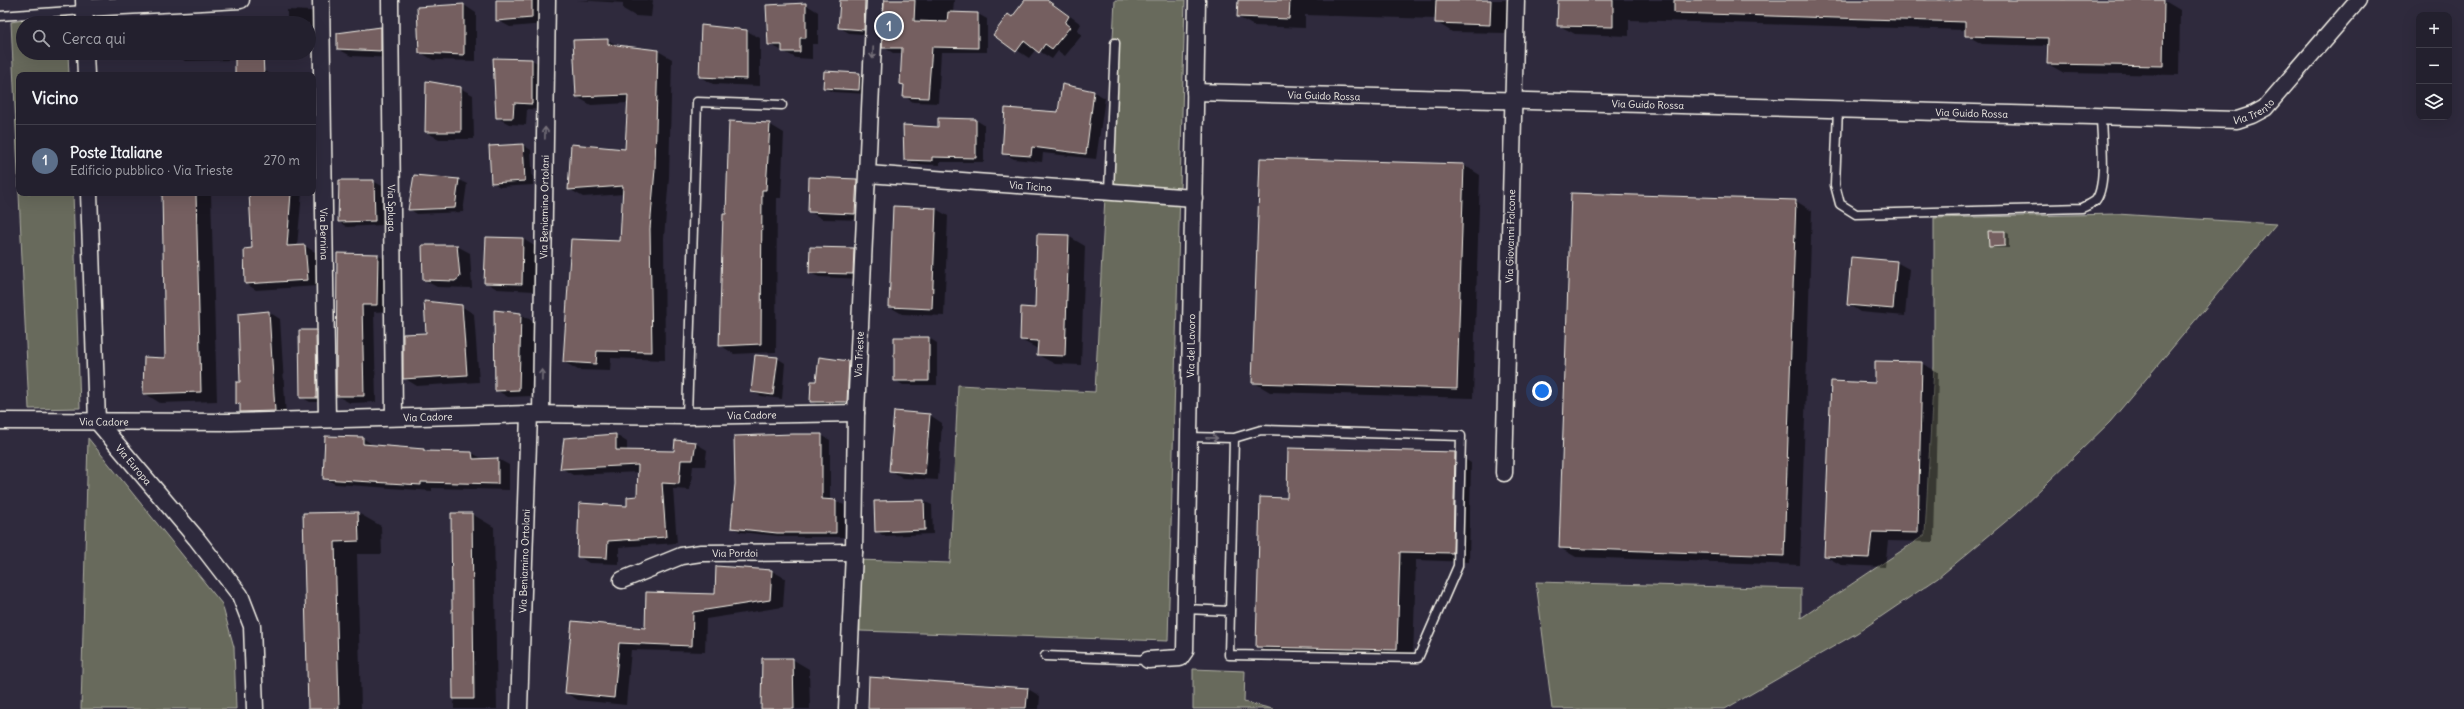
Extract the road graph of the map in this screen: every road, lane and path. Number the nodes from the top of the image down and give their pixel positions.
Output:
1 (241, 0) edge
2 (321, 0) edge
3 (390, 0) edge
4 (547, 0) edge
5 (875, 0) edge
6 (1197, 0) edge
7 (1516, 0) edge
8 (2358, 0) edge
9 (84, 10) edge
10 (0, 16) edge
11 (1115, 43) dead end
12 (85, 60) edge
13 (86, 72) edge
14 (1195, 92) junction
15 (1514, 101) junction
16 (782, 105) dead end
17 (1838, 108) junction
18 (2101, 116) junction
19 (868, 174) junction
20 (1109, 191) junction
21 (89, 196) edge
22 (1194, 198) junction
23 (856, 413) junction
24 (535, 414) junction
25 (687, 416) junction
26 (394, 417) junction
27 (327, 419) junction
28 (0, 420) edge
29 (97, 421) junction
30 (1189, 437) junction
31 (1234, 438) junction
32 (1504, 473) dead end
33 (854, 552) junction
34 (622, 580) dead end
35 (1186, 609) junction
36 (1230, 611) junction
37 (1045, 656) dead end
38 (1148, 660) joint
39 (255, 709) edge
40 (519, 709) edge
41 (847, 709) edge

1 - 9 street
2 - 27 street, Via Bernina
3 - 26 street, Via Spluga
24 -> 4 street, Via Beniamino Ortolani
5 -> 19 street, Via Trieste
6 - 14 street, Via del Lavoro
7 - 15 street, Via Giovanni Falcone
8 - 18 street, Via Trento
9 - 10 lane
11 - 20 lane
12 - 13 street
14 - 15 street, Via Guido Rossa
14 - 22 street, Via del Lavoro
15 - 17 street, Via Guido Rossa
15 - 32 street, Via Giovanni Falcone
16 - 25 lane
17 - 18 street, Via Guido Rossa
17 - 18 lane
19 - 20 street, Via Ticino
19 - 23 street, Via Trieste
20 - 22 street, Via Ticino
21 - 29 street
22 - 30 street, Via del Lavoro
23 - 25 street, Via Cadore
23 - 33 street, Via Trieste
24 - 25 street, Via Cadore
24 - 26 street, Via Cadore
24 - 40 street, Via Beniamino Ortolani
26 - 27 street, Via Cadore
27 - 29 street, Via Cadore
28 - 29 street, Via Cadore
29 - 39 street, Via Europa
30 -> 31 lane
30 - 35 street, Via del Lavoro
31 - 36 lane
31 - 36 lane
33 - 34 street, Via Pordoi
33 - 41 street, Via Trieste
35 - 36 lane
35 - 38 street, Via del Lavoro
37 - 38 lane

